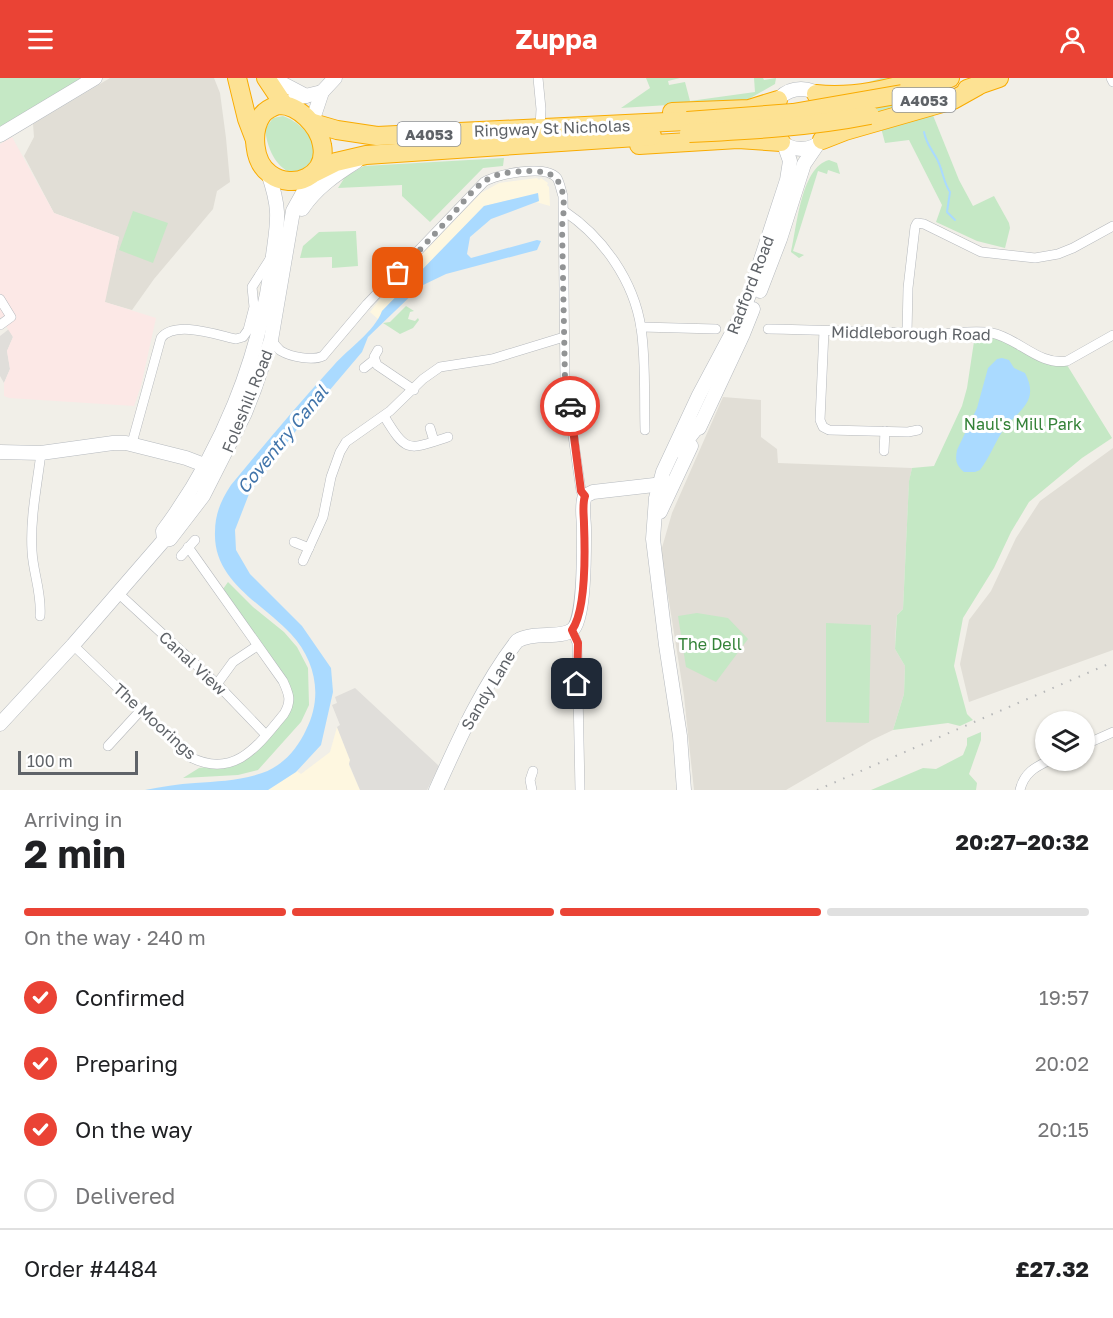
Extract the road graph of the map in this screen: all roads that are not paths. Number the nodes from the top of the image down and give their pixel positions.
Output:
1 (95, 78) edge
2 (237, 78) edge
3 (266, 78) edge
4 (272, 78) edge
5 (335, 78) edge
6 (538, 78) edge
7 (790, 78) edge
8 (926, 78) edge
9 (950, 78) edge
10 (999, 78) edge
11 (1111, 78) edge
12 (1113, 82) edge
13 (978, 86) junction
14 (813, 88) edge
15 (322, 92) junction
16 (306, 96) junction
17 (779, 100) junction
18 (285, 105) junction
19 (312, 123) junction
20 (543, 127) junction
21 (687, 127) junction
22 (786, 132) junction
23 (0, 135) edge
24 (255, 140) junction
25 (820, 142) junction
26 (530, 144) junction
27 (366, 155) junction
28 (268, 173) junction
29 (314, 173) junction
30 (564, 212) junction
31 (290, 226) junction
32 (1113, 226) edge
33 (273, 254) junction
34 (0, 299) edge
35 (0, 325) edge
36 (641, 327) junction
37 (716, 329) dead end
38 (768, 329) dead end
39 (824, 331) junction
40 (907, 333) junction
41 (1113, 335) edge
42 (564, 337) junction
43 (275, 345) junction
44 (378, 350) dead end
45 (374, 360) junction
46 (364, 368) dead end
47 (414, 390) junction
48 (384, 416) junction
49 (702, 421) junction
50 (430, 428) dead end
51 (645, 430) dead end
52 (918, 430) dead end
53 (885, 431) junction
54 (448, 437) dead end
55 (434, 441) junction
56 (132, 443) junction
57 (884, 451) dead end
58 (0, 452) edge
59 (42, 453) junction
60 (210, 467) junction
61 (658, 485) junction
62 (585, 496) junction
63 (655, 526) junction
64 (294, 542) dead end
65 (309, 548) junction
66 (181, 556) dead end
67 (303, 561) dead end
68 (118, 593) junction
69 (40, 616) dead end
70 (572, 630) junction
71 (73, 645) junction
72 (257, 646) junction
73 (217, 684) junction
74 (141, 710) junction
75 (0, 724) edge
76 (1113, 732) edge
77 (266, 735) junction
78 (1095, 740) edge
79 (108, 746) dead end
80 (1035, 768) edge
81 (533, 771) dead end
82 (436, 790) edge
83 (532, 790) edge
84 (580, 790) edge
85 (684, 790) edge
86 (1020, 790) edge

1 - 23 main road
2 - 24 highway
3 - 18 highway, A4053
4 - 16 main road
5 - 15 main road
6 - 20 street
7 - 17 main road, Radford Road
8 - 14 highway
9 - 22 highway, A4053, bridge
10 - 13 highway, A4053
11 - 12 street
13 - 22 highway, A4053, bridge
13 - 25 highway
14 - 17 main road
14 - 25 main road, Radford Road
15 - 16 main road
15 - 19 main road
16 - 18 main road
17 - 20 highway
17 - 22 main road, Radford Road
18 - 19 highway, A4053
18 - 24 highway
19 - 20 highway, Ringway St Nicholas / A4053
19 - 29 highway
20 - 21 highway, Ringway St Nicholas / A4053
21 - 22 highway, Ringway St Nicholas / A4053, bridge
21 - 26 highway, Ringway St Nicholas / A4053
22 - 25 main road
22 - 26 highway
22 - 61 main road, Radford Road
24 - 28 highway
25 - 49 main road, Radford Road
26 - 27 highway, Ringway St Nicholas / A4053
27 - 29 highway, Ringway St Nicholas / A4053
27 - 31 main road
28 - 29 highway, A4053
28 - 33 main road, Foleshill Road
29 - 31 main road, Foleshill Road
30 - 36 street
30 - 42 street
30 - 43 street
31 - 43 main road, Foleshill Road
32 - 40 street
33 - 56 street
33 - 60 main road, Foleshill Road
34 - 35 street
36 - 37 street
36 - 51 street
38 - 39 street, Middleborough Road
39 - 40 street, Middleborough Road
39 - 53 street
40 - 41 street, Middleborough Road
42 - 47 street
42 - 62 street
43 - 60 main road, Foleshill Road
44 - 45 street
45 - 46 street
45 - 47 street
47 - 48 street
48 - 55 street
48 - 65 street
49 - 61 main road, Radford Road
49 - 63 main road, Radford Road
50 - 55 street
52 - 53 street
53 - 57 street
54 - 55 street
56 - 59 main road
56 - 60 main road
58 - 59 main road
59 - 69 street
60 - 68 main road, Foleshill Road
61 - 62 main road
61 - 63 main road, Radford Road
62 - 70 main road
63 - 85 main road, Radford Road
64 - 65 street
65 - 67 street
66 - 72 street, The Moorings
68 - 71 main road, Foleshill Road
68 - 73 street, Canal View
70 - 82 main road, Sandy Lane
70 - 84 street
71 - 74 street, The Moorings
71 - 75 main road, Foleshill Road
72 - 73 street
72 - 77 street, The Moorings
73 - 77 street, Canal View
74 - 77 street, The Moorings
74 - 79 street
76 - 78 street
80 - 86 street
81 - 83 street

